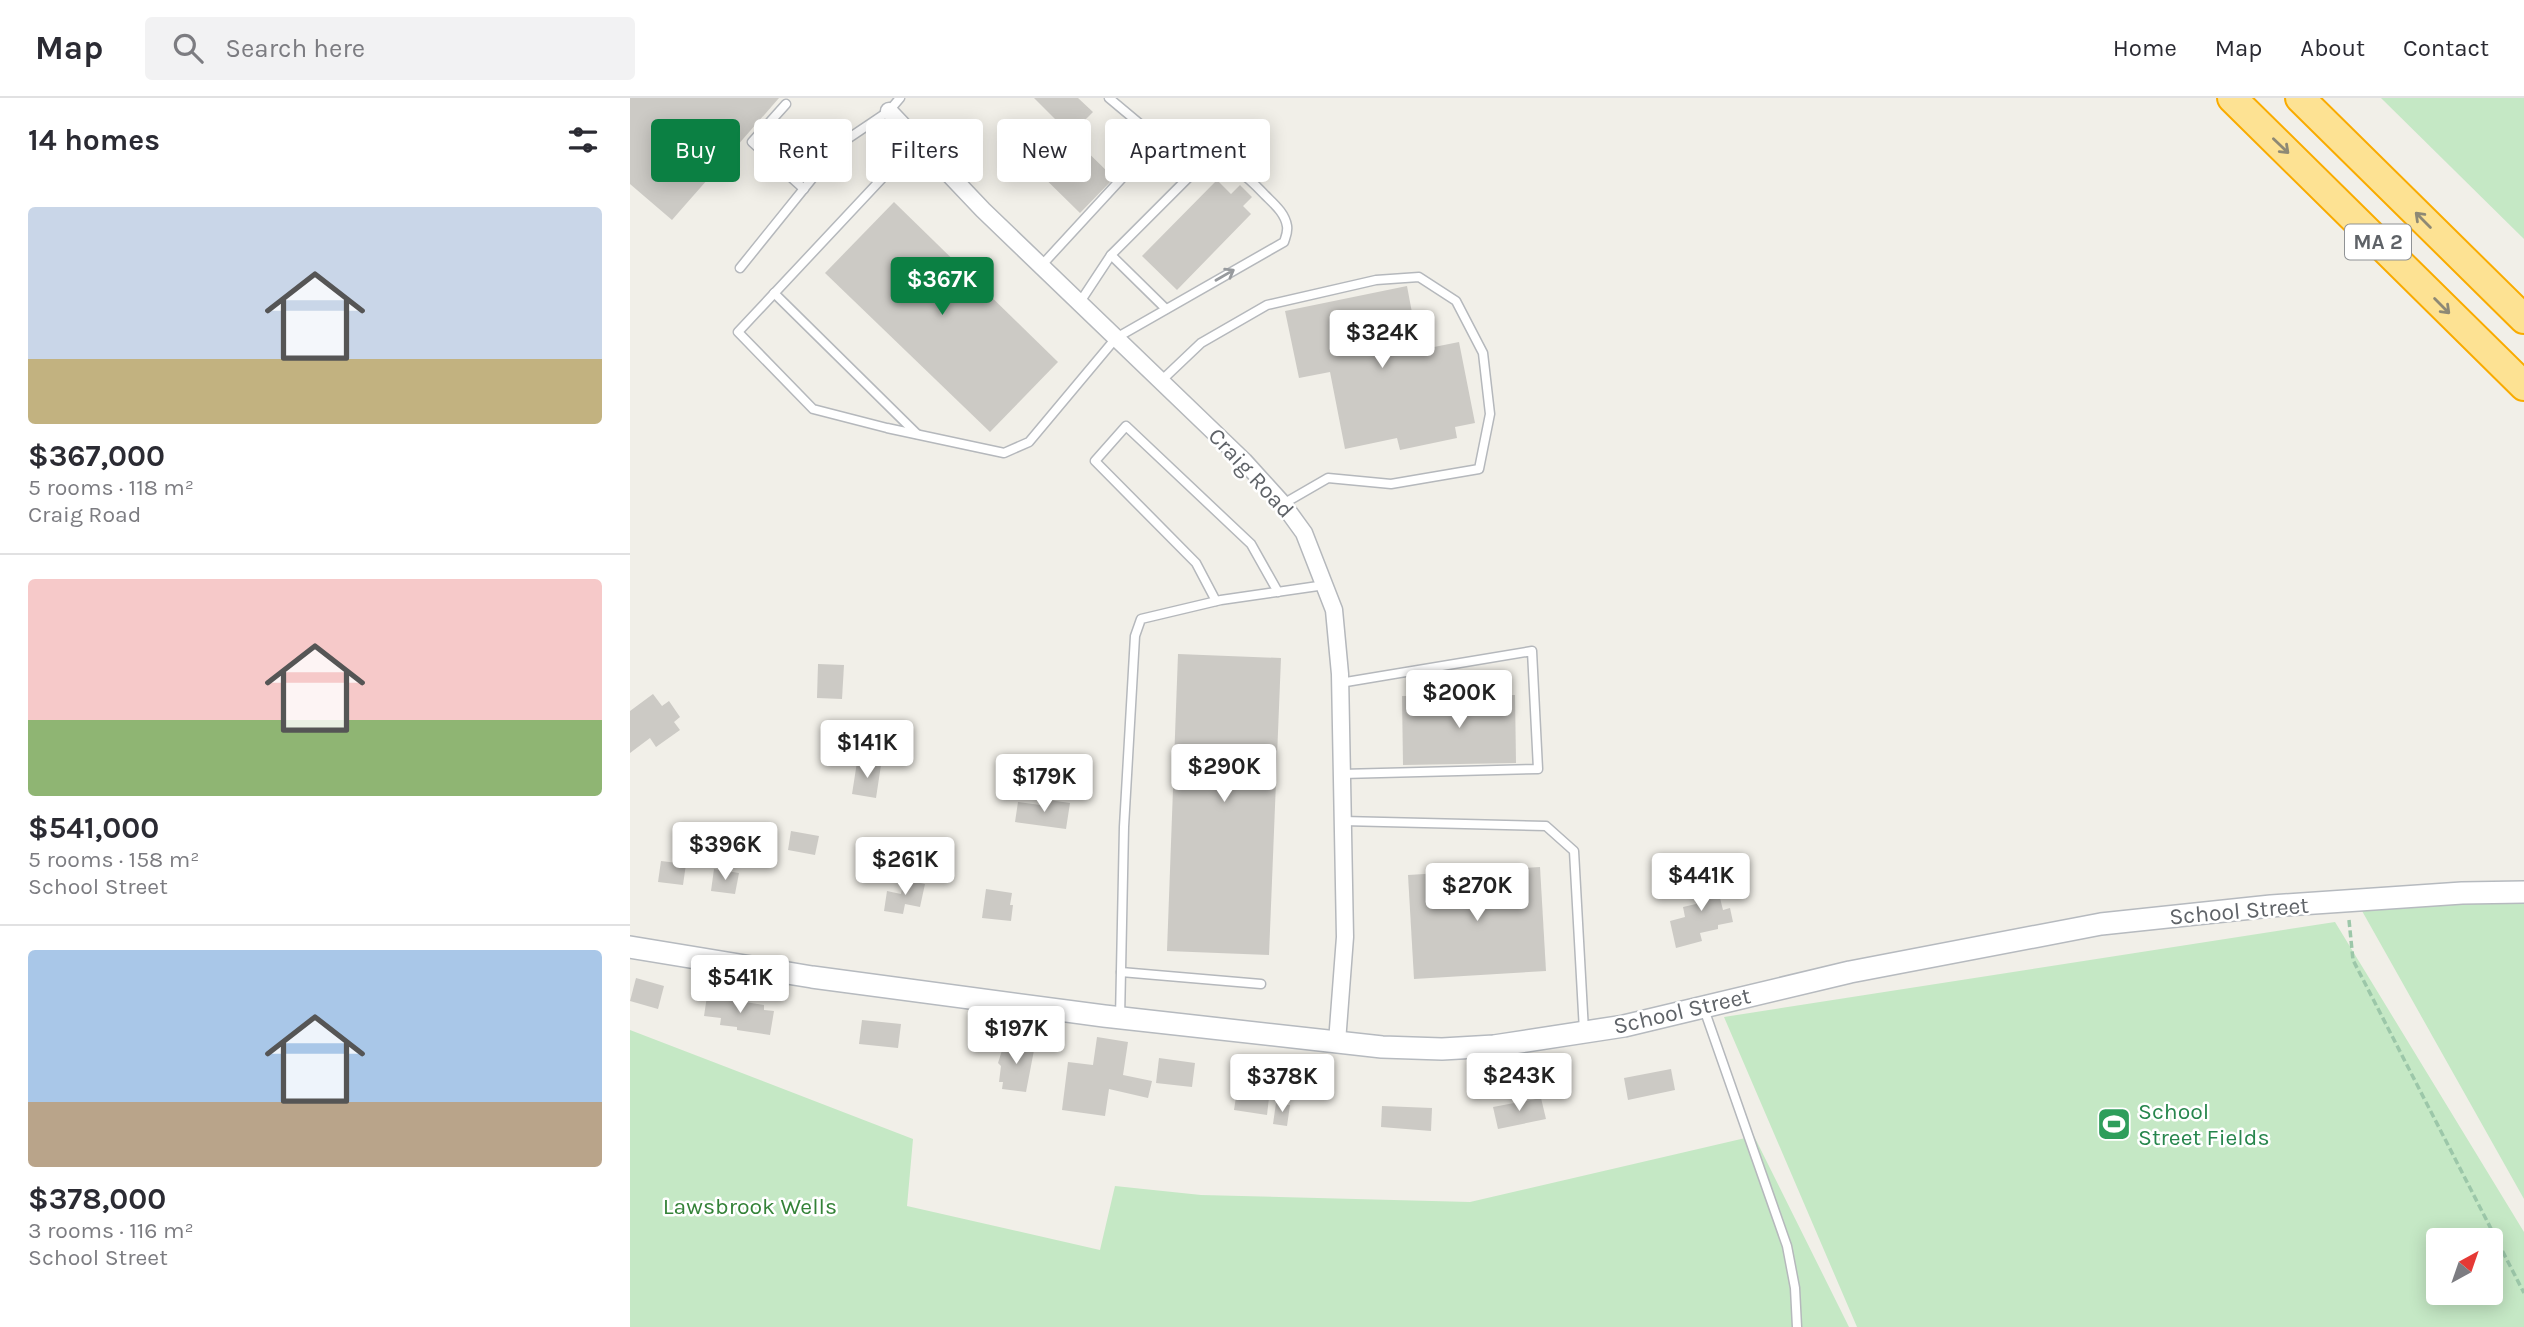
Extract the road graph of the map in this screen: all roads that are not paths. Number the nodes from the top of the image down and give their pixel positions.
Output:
1 (900, 98) edge
2 (1108, 98) edge
3 (2232, 98) edge
4 (2300, 98) edge
5 (786, 104) dead end
6 (889, 111) junction
7 (897, 119) edge
8 (878, 182) edge
9 (957, 182) edge
10 (804, 189) junction
11 (1111, 255) junction
12 (1041, 266) junction
13 (740, 268) dead end
14 (774, 293) junction
15 (1080, 302) junction
16 (1166, 309) junction
17 (2524, 319) edge
18 (1116, 338) junction
19 (1161, 381) junction
20 (2524, 386) edge
21 (917, 434) junction
22 (1283, 504) junction
23 (1325, 584) junction
24 (1278, 592) junction
25 (1216, 601) junction
26 (1340, 683) junction
27 (1342, 774) junction
28 (1343, 821) junction
29 (2524, 892) edge
30 (630, 947) edge
31 (1121, 972) junction
32 (1261, 984) dead end
33 (1703, 1006) junction
34 (1119, 1018) junction
35 (1584, 1033) junction
36 (1337, 1042) junction
37 (1797, 1327) edge

1 - 6 lane
2 - 12 lane
3 -> 20 highway, MA 2
17 -> 4 highway, MA 2
5 - 10 lane
6 - 7 street, Craig Road
6 - 10 lane
8 - 14 lane
9 - 12 street, Craig Road
10 - 13 lane
11 - 15 lane
11 - 16 lane
16 -> 11 lane
12 - 15 street, Craig Road
14 - 21 lane
14 - 21 lane
15 - 18 street, Craig Road
16 - 18 lane
18 - 19 street, Craig Road
18 - 21 lane
19 - 22 street, Craig Road
19 - 22 lane
22 - 23 street, Craig Road
23 - 24 lane
23 - 26 street, Craig Road
24 - 25 lane
24 - 25 lane
25 - 31 lane
26 - 27 street, Craig Road
26 - 27 lane
27 - 28 street, Craig Road
28 - 35 lane
28 - 36 street, Craig Road
29 - 33 street, School Street
30 - 34 street, School Street
31 - 32 lane
31 - 34 lane
33 - 35 street, School Street
33 - 37 lane
34 - 36 street, School Street
35 - 36 street, School Street

